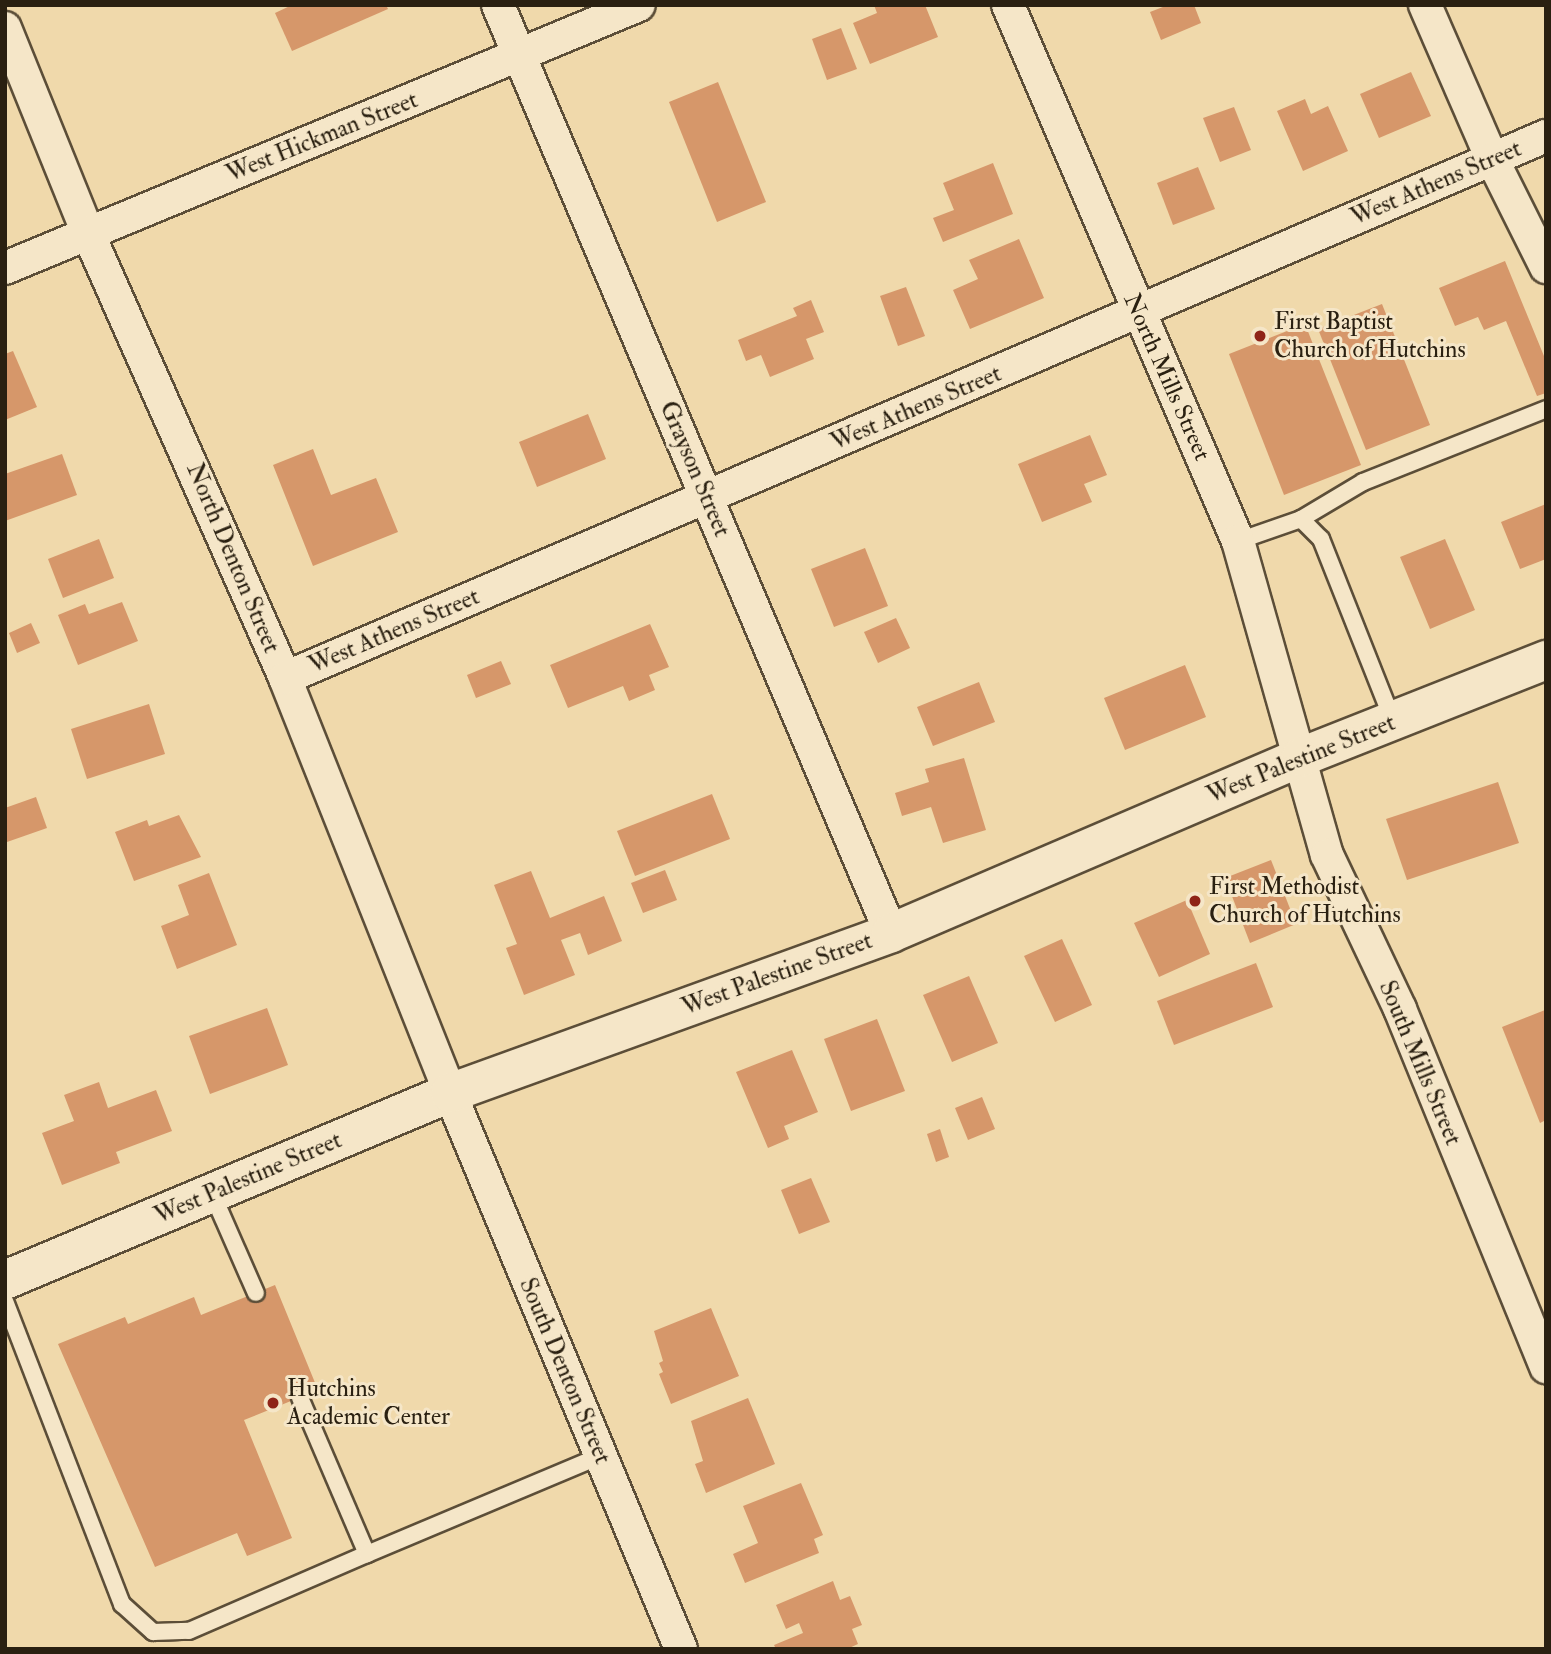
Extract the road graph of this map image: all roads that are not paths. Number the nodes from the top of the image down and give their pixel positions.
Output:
1 (498, 5) edge
2 (639, 5) edge
3 (1008, 5) edge
4 (1425, 5) edge
5 (5, 28) edge
6 (519, 57) junction
7 (1546, 136) edge
8 (1492, 159) junction
9 (88, 233) junction
10 (1546, 267) edge
11 (5, 268) edge
12 (1138, 313) junction
13 (1546, 409) edge
14 (708, 496) junction
15 (1301, 519) junction
16 (1238, 541) junction
17 (1546, 660) edge
18 (285, 678) junction
19 (1393, 721) junction
20 (1301, 757) junction
21 (891, 933) junction
22 (450, 1093) junction
23 (212, 1193) junction
24 (5, 1280) edge
25 (256, 1293) dead end
26 (5, 1301) edge
27 (1546, 1367) edge
28 (300, 1398) dead end
29 (600, 1456) junction
30 (367, 1554) junction
31 (681, 1649) edge

1 - 6 street, Grayson Street
2 - 6 street, West Hickman Street
3 - 12 street, North Mills Street
4 - 8 street
5 - 9 street, North Denton Street
6 - 9 street, West Hickman Street
6 - 14 street, Grayson Street
7 - 8 street, West Athens Street
8 - 10 street
8 - 12 street, West Athens Street
9 - 11 street, West Hickman Street
9 - 18 street, North Denton Street
12 - 14 street, West Athens Street
12 - 16 street, North Mills Street
13 - 15 lane
14 - 18 street, West Athens Street
14 - 21 street, Grayson Street
15 - 16 lane
15 - 19 lane
16 - 20 street, North Mills Street
17 - 19 street, West Palestine Street
18 - 22 street, North Denton Street
19 - 20 street, West Palestine Street
20 - 21 street, West Palestine Street
20 - 27 street, South Mills Street
21 - 22 street, West Palestine Street
22 - 23 street, West Palestine Street
22 - 29 street, South Denton Street
23 - 24 street, West Palestine Street
23 - 25 lane
26 - 30 lane
28 - 30 lane
29 - 30 lane
29 - 31 street, South Denton Street

